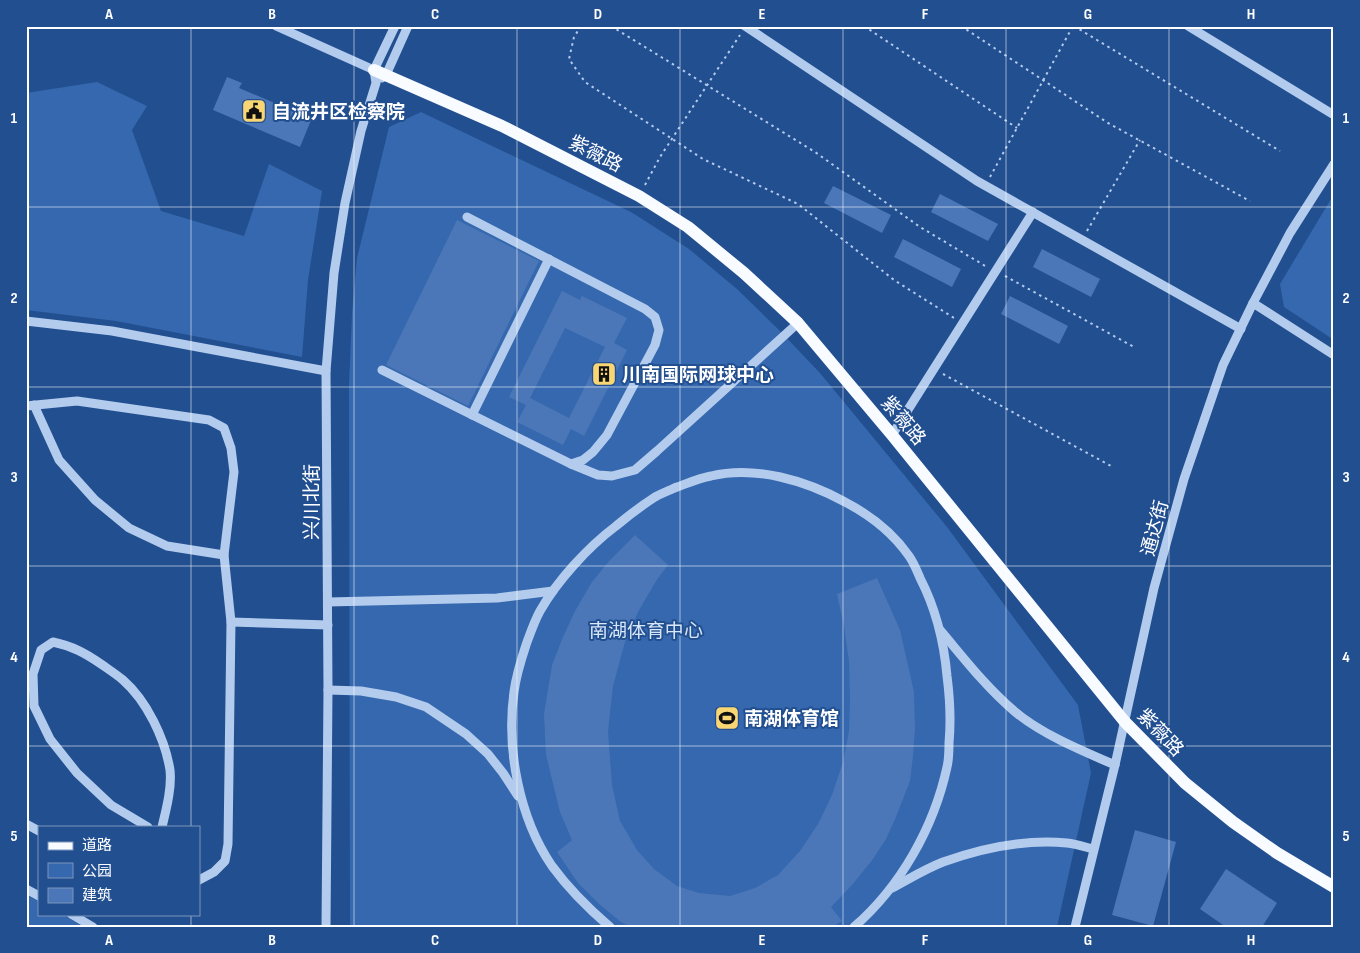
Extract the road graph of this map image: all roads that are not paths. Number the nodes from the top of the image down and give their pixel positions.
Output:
1 (276, 26) edge
2 (394, 26) edge
3 (408, 26) edge
4 (745, 26) edge
5 (1188, 26) edge
6 (379, 76) junction
7 (1334, 115) edge
8 (1334, 164) edge
9 (1033, 212) junction
10 (467, 217) dead end
11 (549, 259) junction
12 (1253, 303) junction
13 (26, 321) edge
14 (798, 323) junction
15 (1241, 329) junction
16 (1334, 355) edge
17 (382, 370) dead end
18 (326, 371) junction
19 (30, 406) edge
20 (472, 415) junction
21 (892, 435) junction
22 (571, 464) junction
23 (224, 554) junction
24 (553, 591) junction
25 (328, 602) junction
26 (231, 622) junction
27 (328, 625) junction
28 (940, 629) junction
29 (328, 690) junction
30 (30, 704) edge
31 (1125, 722) junction
32 (1115, 765) junction
33 (522, 802) junction
34 (26, 824) edge
35 (146, 826) edge
36 (162, 826) edge
37 (38, 830) edge
38 (1093, 849) junction
39 (200, 879) edge
40 (1334, 887) edge
41 (26, 889) edge
42 (890, 889) junction
43 (38, 895) edge
44 (74, 916) edge
45 (93, 927) edge
46 (326, 927) edge
47 (610, 927) edge
48 (854, 927) edge
49 (1075, 927) edge

1 - 6 street
2 - 6 street
3 - 6 street
4 - 9 street
5 - 7 street
6 - 14 main road, 紫薇路
6 - 18 street, 兴川北街
8 - 12 street, 通达街
9 - 15 street
9 - 21 street
10 - 11 street
11 - 20 street
11 - 22 street
12 - 15 street, 通达街
12 - 16 street
13 - 18 street
14 - 21 main road, 紫薇路
14 - 22 street
15 - 31 street, 通达街
17 - 20 street
18 - 25 street, 兴川北街
19 - 23 street
19 - 23 street
20 - 22 street
21 - 31 main road, 紫薇路
23 - 26 street
24 - 25 street
24 - 28 street
24 - 33 street
25 - 27 street, 兴川北街
26 - 27 street
26 - 39 street
27 - 29 street, 兴川北街
28 - 32 street
28 - 42 street
29 - 33 street
29 - 46 street, 兴川北街
30 - 35 street
30 - 36 street
31 - 32 street, 通达街
31 - 40 main road, 紫薇路
32 - 38 street, 通达街
33 - 47 street
34 - 37 street
38 - 42 street
38 - 49 street, 通达街
41 - 43 street
42 - 48 street
44 - 45 street

